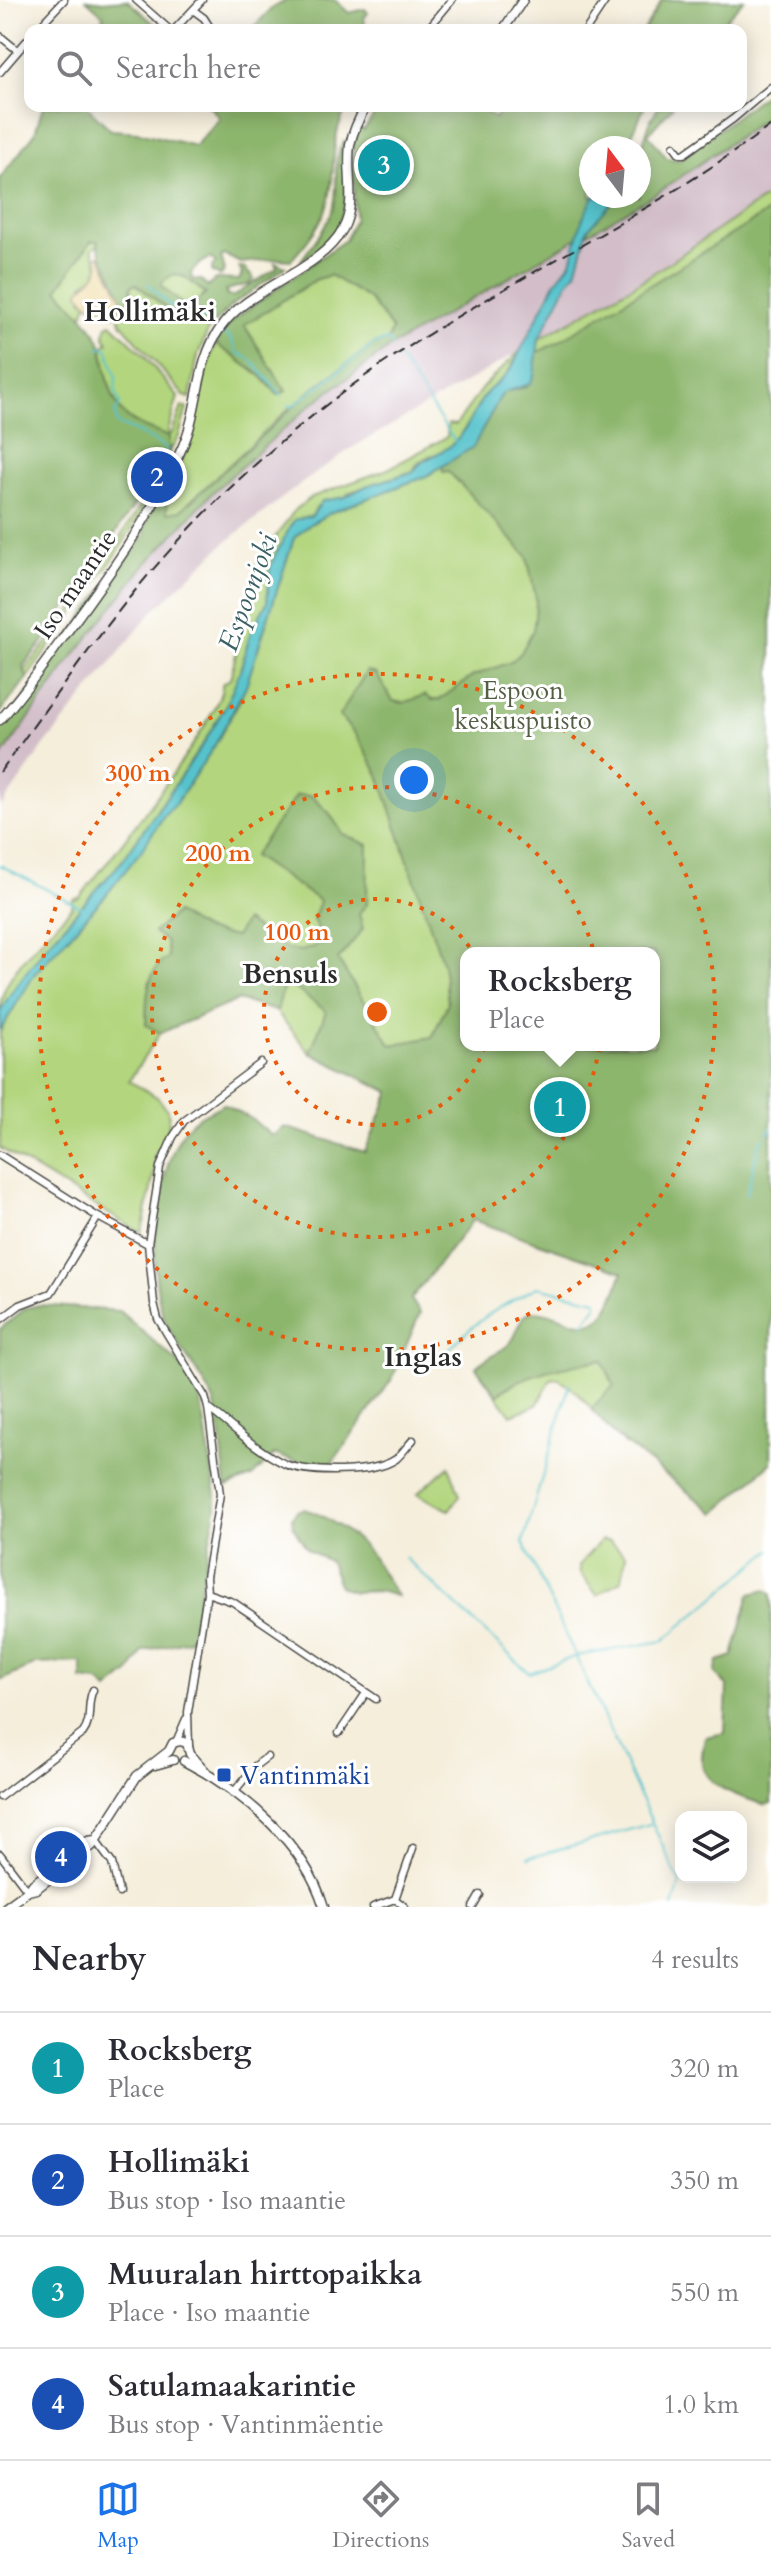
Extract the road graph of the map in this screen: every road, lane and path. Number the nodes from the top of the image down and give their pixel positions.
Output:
1 (64, 0) edge
2 (136, 0) edge
3 (202, 0) edge
4 (450, 0) edge
5 (523, 0) edge
6 (606, 0) edge
7 (193, 10) junction
8 (42, 24) edge
9 (165, 24) edge
10 (178, 24) edge
11 (208, 24) edge
12 (432, 24) edge
13 (507, 24) edge
14 (590, 24) edge
15 (0, 36) edge
16 (24, 43) edge
17 (17, 50) junction
18 (0, 72) edge
19 (771, 87) edge
20 (747, 107) edge
21 (363, 112) edge
22 (741, 112) edge
23 (674, 146) dead end
24 (0, 720) edge
25 (261, 1063) dead end
26 (0, 1155) edge
27 (98, 1217) junction
28 (148, 1244) junction
29 (0, 1320) edge
30 (208, 1408) junction
31 (413, 1440) dead end
32 (207, 1593) junction
33 (93, 1690) dead end
34 (366, 1693) junction
35 (376, 1699) dead end
36 (188, 1712) junction
37 (339, 1733) dead end
38 (176, 1742) junction
39 (188, 1754) junction
40 (171, 1756) junction
41 (267, 1757) dead end
42 (233, 1793) junction
43 (0, 1797) edge
44 (95, 1840) junction
45 (413, 1848) dead end
46 (0, 1854) edge
47 (28, 1891) junction
48 (119, 1893) dead end
49 (480, 1895) dead end
50 (395, 1899) junction
51 (6, 1907) edge
52 (324, 1907) edge
53 (373, 1907) edge
54 (405, 1907) edge
55 (473, 1907) edge

1 - 8 street
2 - 9 street
3 - 7 street
4 - 12 street
5 - 13 main road
6 - 14 street
7 - 10 street
7 - 11 street
15 - 17 street
16 - 17 street
17 - 18 street
19 - 20 street
21 - 24 main road, Iso maantie
22 - 23 street
25 - 28 street
26 - 27 street
27 - 28 street
27 - 29 street
28 - 30 street
30 - 31 street
30 - 32 street
32 - 34 street
32 - 36 street
33 - 43 street
34 - 35 street
34 - 37 street
36 - 38 street
36 - 39 street
38 - 39 main road
38 - 40 main road
39 - 40 main road
39 - 42 main road
40 - 44 main road
41 - 42 street
42 - 52 main road
44 - 47 main road
44 - 48 street
45 - 50 street
46 - 47 street
47 - 51 main road
49 - 55 street
50 - 53 street
50 - 54 street

